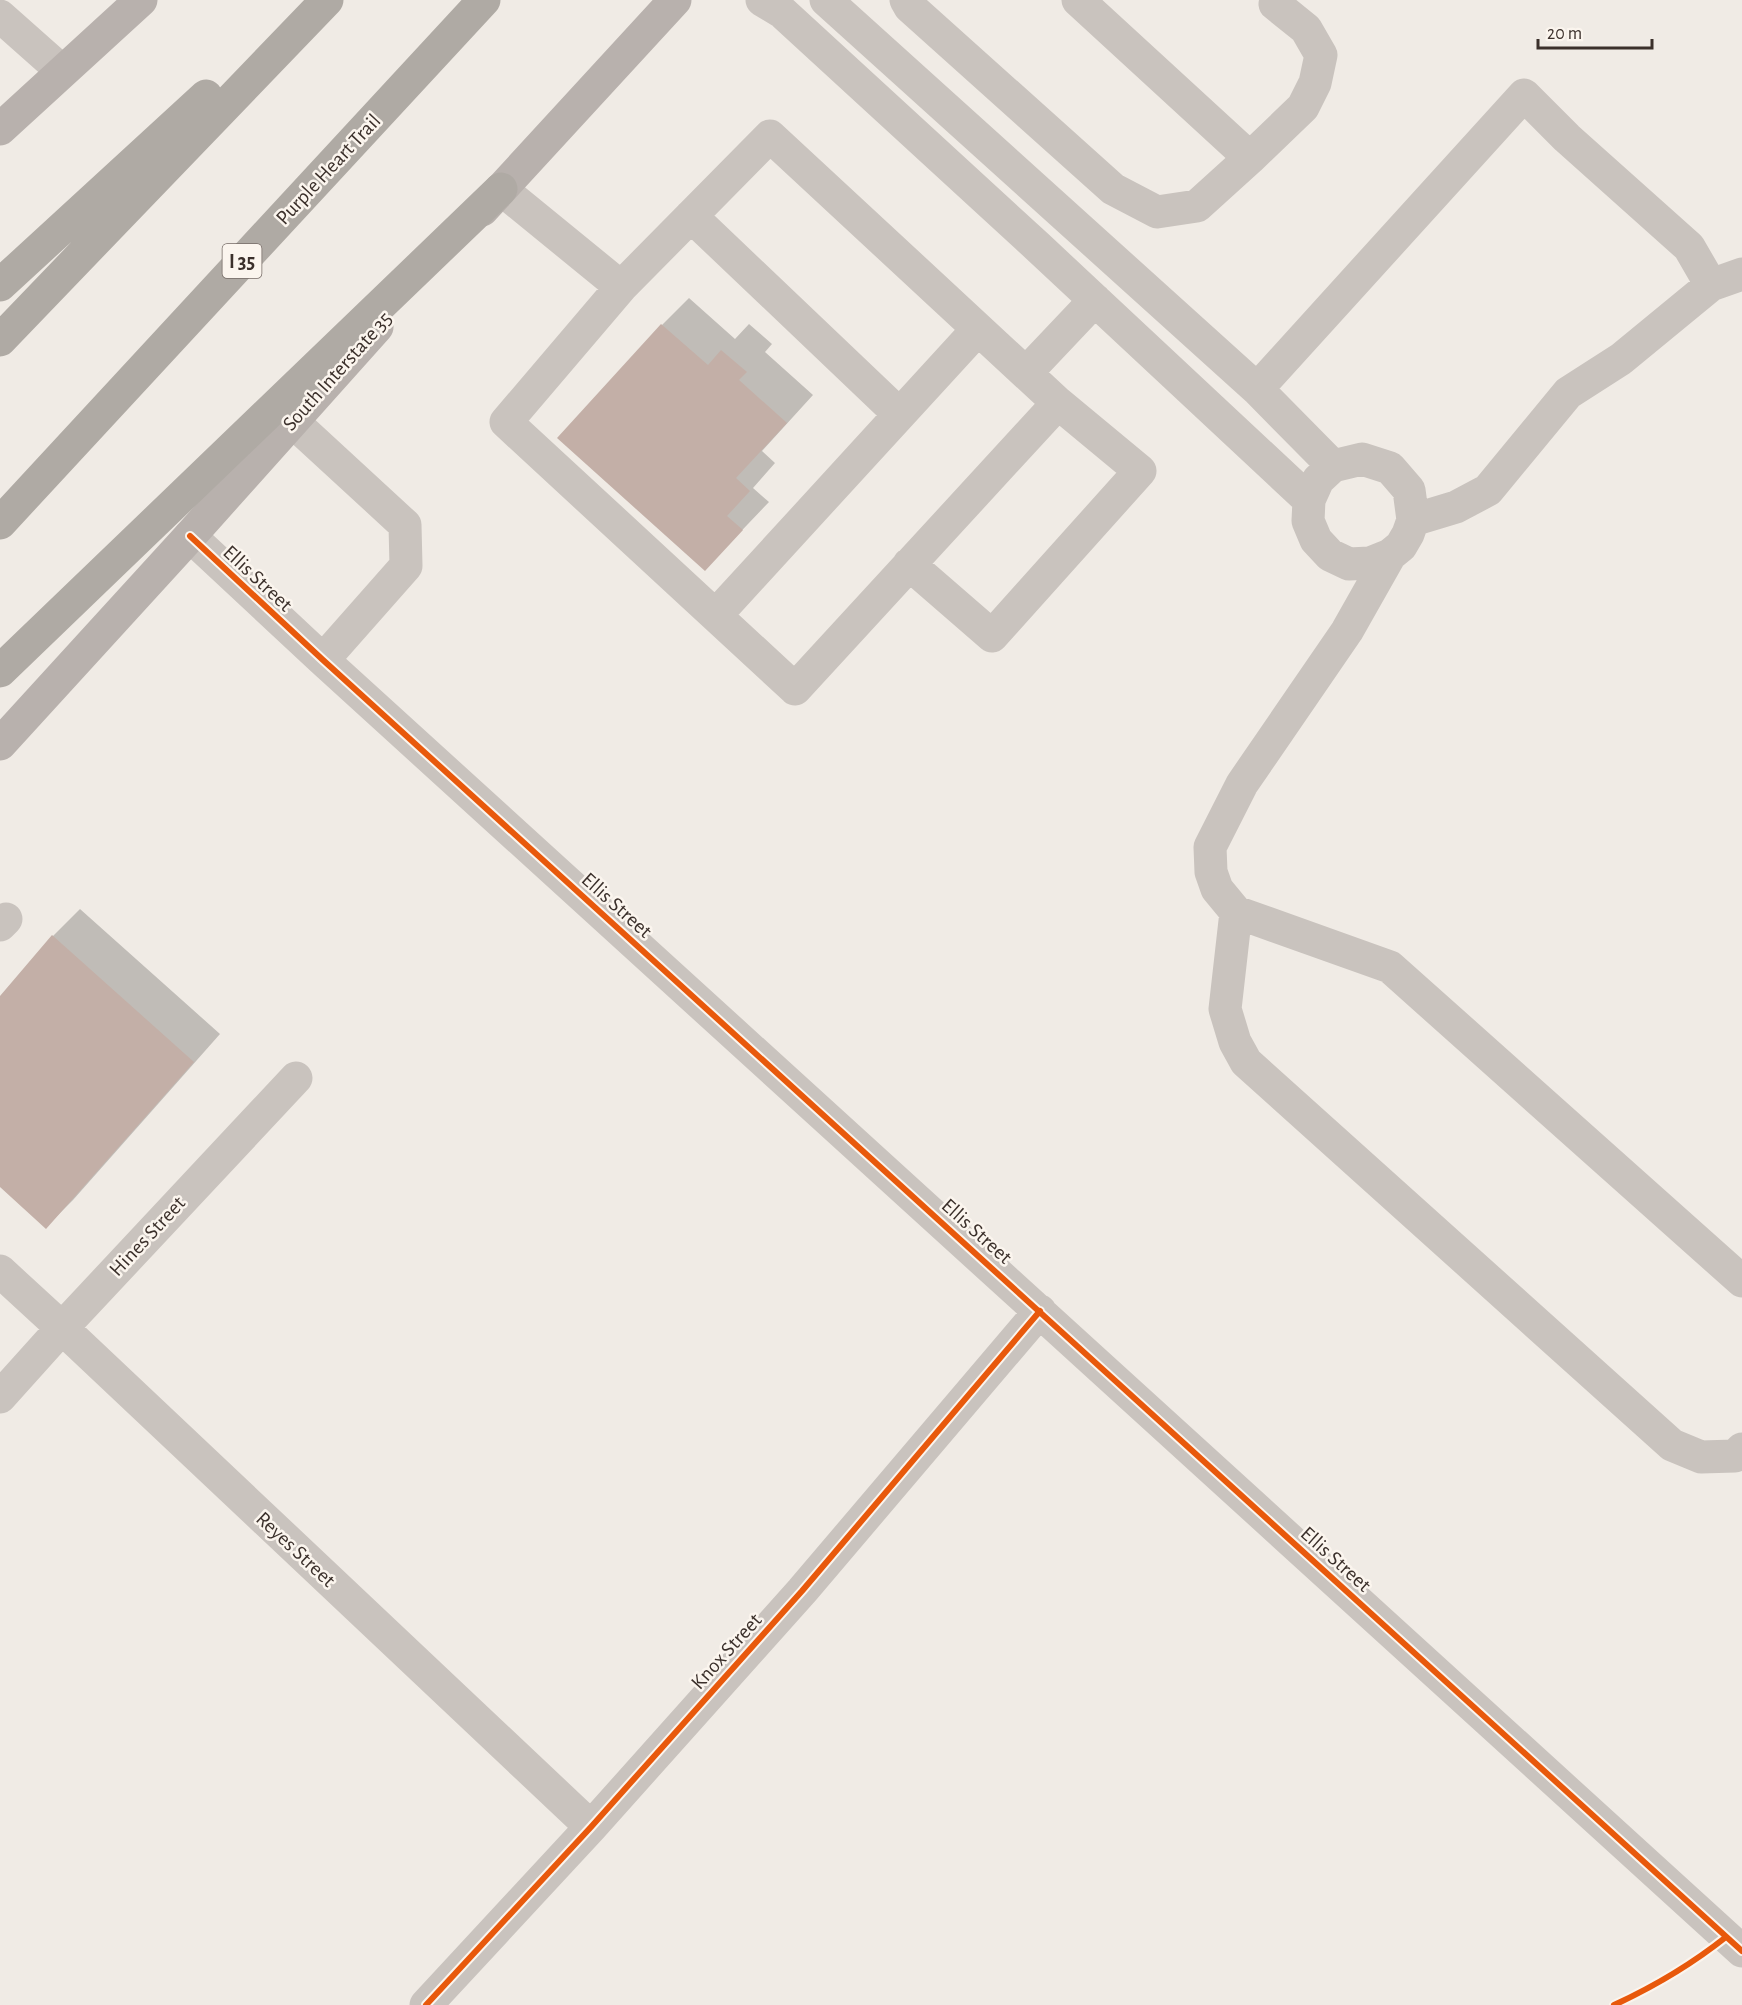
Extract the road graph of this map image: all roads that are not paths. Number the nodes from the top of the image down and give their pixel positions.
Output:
1 (141, 0) edge
2 (311, 0) edge
3 (327, 0) edge
4 (484, 0) edge
5 (675, 0) edge
6 (762, 0) edge
7 (826, 0) edge
8 (906, 0) edge
9 (1078, 0) edge
10 (1275, 4) dead end
11 (0, 16) edge
12 (62, 71) junction
13 (936, 99) junction
14 (0, 129) edge
15 (911, 131) junction
16 (1250, 158) junction
17 (501, 189) junction
18 (691, 216) junction
19 (1742, 274) edge
20 (1132, 275) junction
21 (0, 285) edge
22 (1711, 285) junction
23 (621, 287) junction
24 (1101, 305) junction
25 (978, 329) junction
26 (0, 340) edge
27 (1026, 373) junction
28 (1257, 389) junction
29 (1058, 403) junction
30 (899, 414) junction
31 (292, 421) junction
32 (1333, 466) junction
33 (1309, 500) junction
34 (1413, 519) junction
35 (0, 522) edge
36 (190, 536) junction
37 (1390, 555) junction
38 (909, 564) junction
39 (716, 615) junction
40 (323, 660) junction
41 (0, 671) edge
42 (0, 744) edge
43 (1236, 912) junction
44 (296, 1078) dead end
45 (0, 1271) edge
46 (1742, 1281) edge
47 (1040, 1311) junction
48 (62, 1328) junction
49 (0, 1397) edge
50 (1742, 1449) edge
51 (591, 1827) junction
52 (1742, 1951) edge
53 (426, 2005) edge

1 - 12 main road
2 - 21 highway
3 - 26 highway
4 - 35 highway, Purple Heart Trail / I 35
5 - 17 main road, South Interstate 35
6 - 15 street
7 - 13 street
8 - 16 street
9 - 16 street
10 - 16 street
11 - 12 street
12 - 14 main road
13 - 15 street
13 - 20 street
15 - 24 street
17 - 23 street
17 - 31 main road, South Interstate 35
17 - 41 highway
18 - 23 street
18 - 25 street
18 - 30 street
19 - 22 street
20 - 24 street
20 - 28 street
22 - 28 street
22 - 34 street
23 - 39 street
24 - 27 street
24 - 33 street
25 - 27 street
25 - 30 street
27 - 29 street
28 - 32 street
29 - 38 street
29 - 38 street
30 - 39 street
31 - 36 main road, South Interstate 35
31 - 40 street
32 - 33 street
32 - 34 street
33 - 37 street
34 - 37 street
36 - 40 street, Ellis Street
36 - 42 main road, South Interstate 35
37 - 43 street
38 - 39 street
40 - 47 street, Ellis Street
43 - 46 street
43 - 50 street
44 - 48 street, Hines Street
45 - 48 street, Reyes Street
47 - 51 street, Knox Street
47 - 52 street, Ellis Street
48 - 49 street, Hines Street
48 - 51 street, Reyes Street
51 - 53 street, Knox Street

